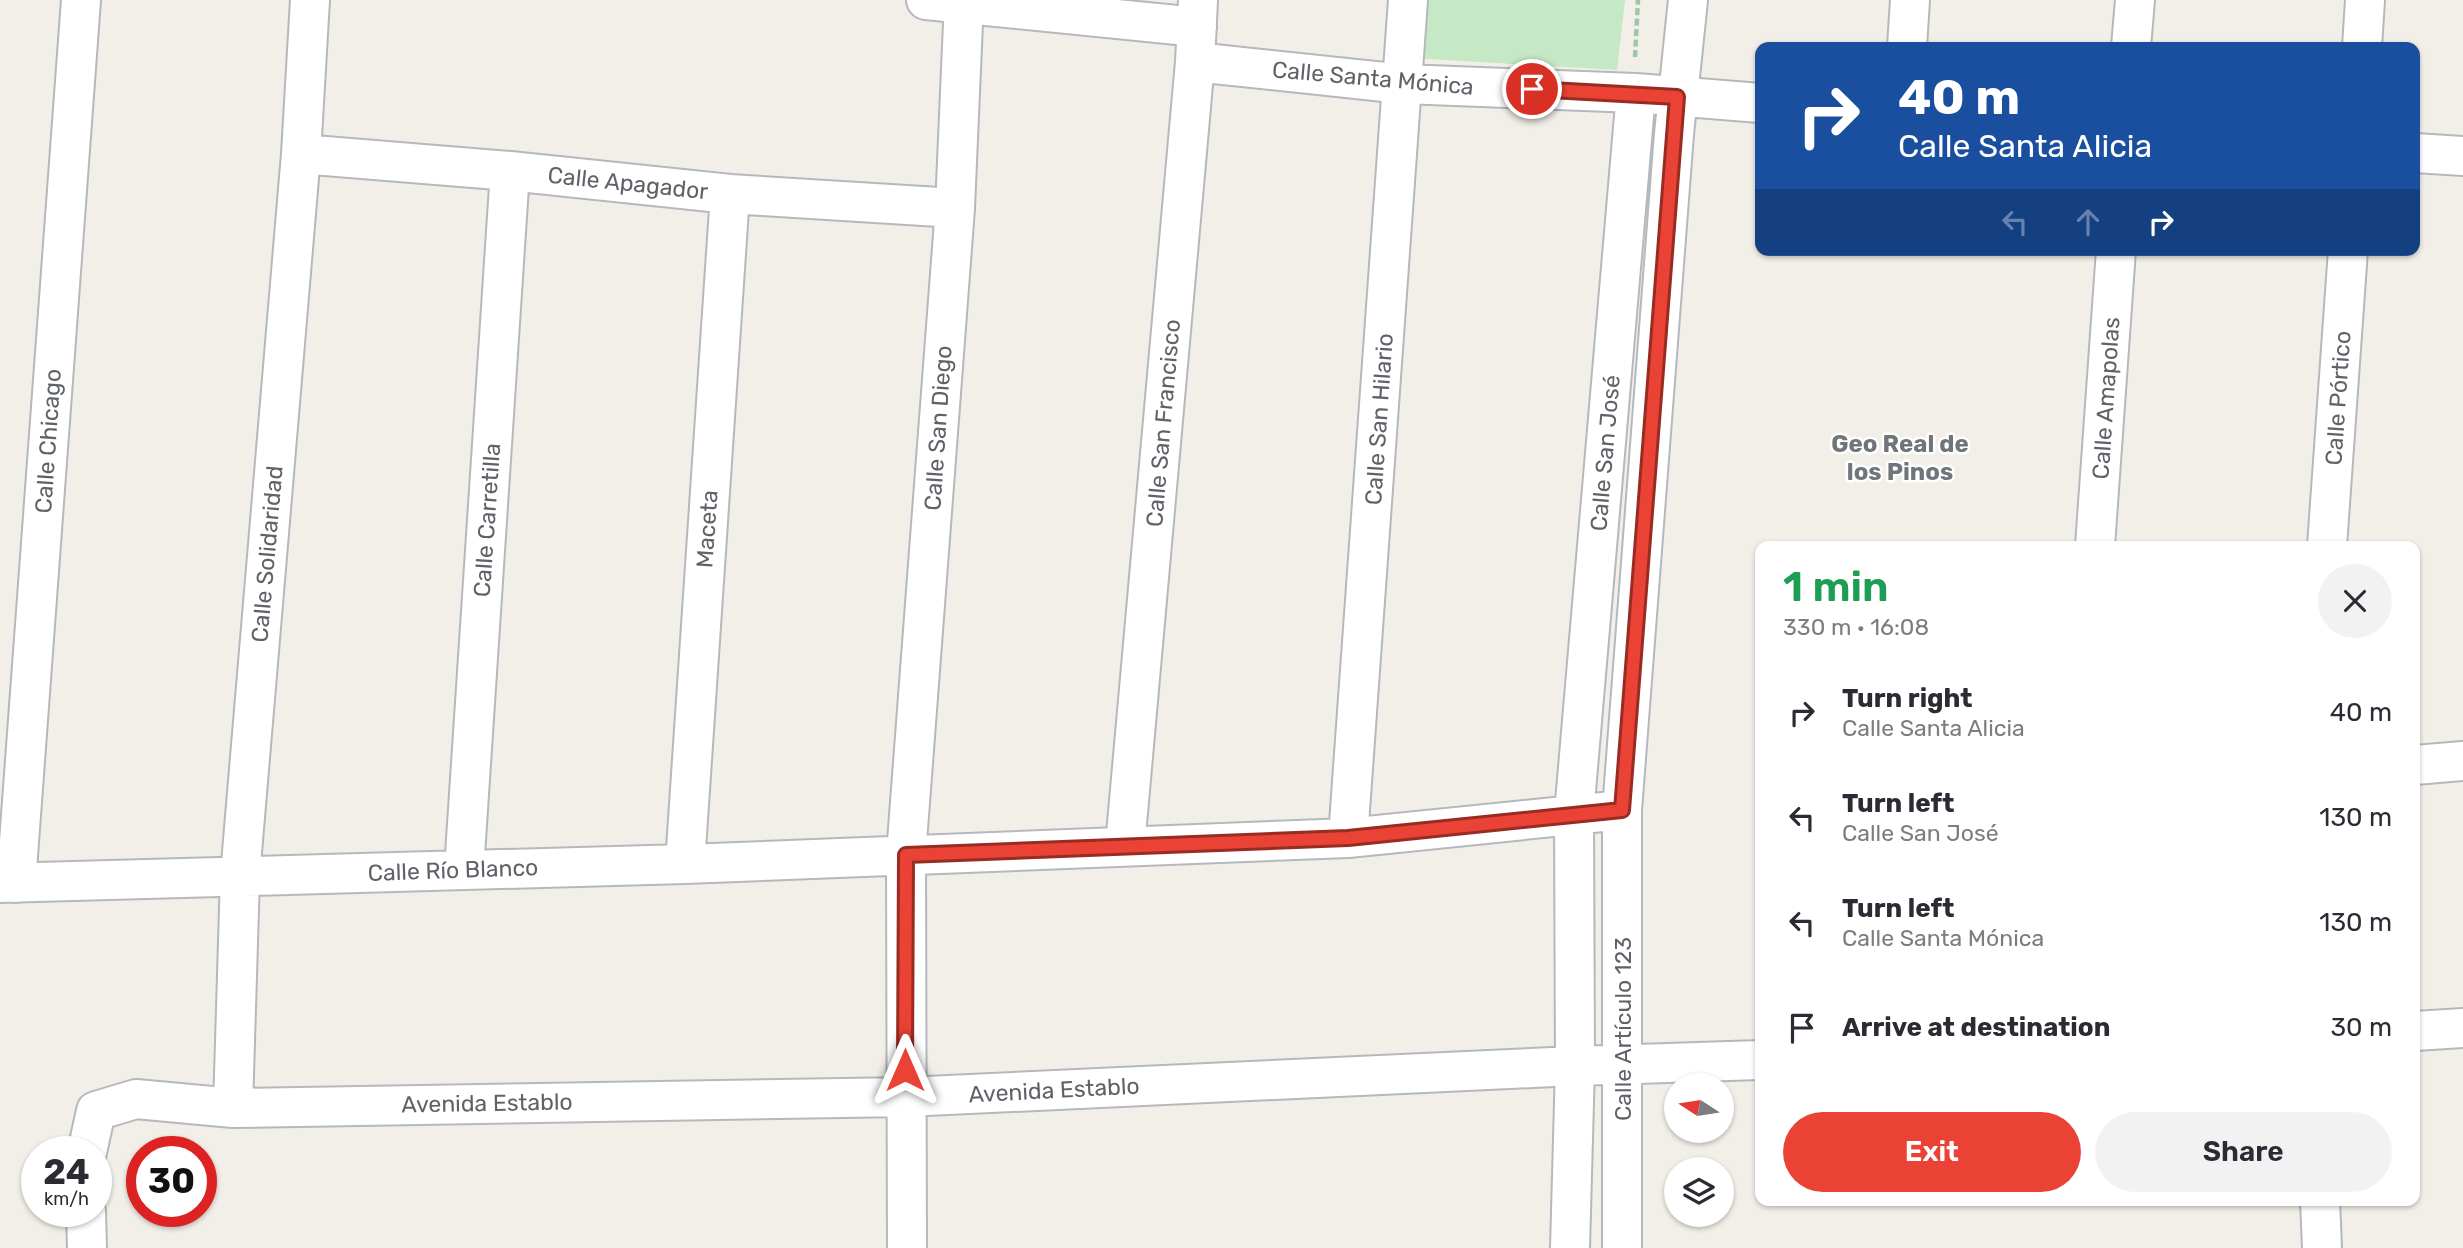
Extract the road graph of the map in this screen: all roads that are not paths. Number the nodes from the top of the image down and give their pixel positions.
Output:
1 (81, 0) edge
2 (310, 0) edge
3 (926, 0) edge
4 (1408, 0) edge
5 (1688, 0) edge
6 (1910, 0) edge
7 (2135, 0) edge
8 (2365, 0) edge
9 (963, 2) edge
10 (1197, 30) edge
11 (1906, 42) edge
12 (2131, 42) edge
13 (2362, 42) edge
14 (1404, 84) junction
15 (1636, 93) junction
16 (1677, 97) junction
17 (1755, 103) edge
18 (2420, 153) edge
19 (301, 154) junction
20 (2463, 156) edge
21 (510, 171) junction
22 (730, 194) junction
23 (955, 208) junction
24 (2116, 256) edge
25 (2348, 256) edge
26 (2095, 541) edge
27 (2327, 541) edge
28 (2463, 761) edge
29 (2420, 765) edge
30 (1622, 810) junction
31 (1574, 814) junction
32 (1348, 838) junction
33 (1125, 846) junction
34 (906, 855) junction
35 (685, 864) junction
36 (464, 870) junction
37 (240, 876) junction
38 (8, 883) edge
39 (2463, 1028) edge
40 (2420, 1031) edge
41 (1755, 1060) edge
42 (1575, 1066) junction
43 (1623, 1066) junction
44 (905, 1097) junction
45 (233, 1108) junction
46 (91, 1136) edge
47 (2320, 1206) edge
48 (86, 1227) edge
49 (87, 1248) edge
50 (907, 1248) edge
51 (1570, 1248) edge
52 (1622, 1248) edge
53 (2322, 1248) edge

1 - 38 street, Calle Chicago
2 - 19 street, Calle Solidaridad
3 - 9 street, Calle Santa Mónica
4 - 14 street, Calle San Hilario
5 - 16 street, Calle San José
6 - 11 street
7 - 12 street
8 - 13 street
9 - 10 street, Calle Santa Mónica
9 - 23 street, Calle San Diego
10 - 14 street, Calle Santa Mónica
10 - 33 street, Calle San Francisco
14 - 15 street, Calle Santa Mónica
14 - 32 street, Calle San Hilario
15 - 16 street, Calle Santa Mónica
15 - 31 street, Calle San José
16 - 17 street, Calle Santa Mónica
16 - 30 street, Calle San José
18 - 20 street
19 - 21 street, Calle Apagador
19 - 37 street, Calle Solidaridad
21 - 22 street, Calle Apagador
21 - 36 street, Calle Carretilla
22 - 23 street, Calle Apagador
22 - 35 street, Maceta
23 - 34 street, Calle San Diego
24 - 26 street, Calle Amapolas
25 - 27 street, Calle Pórtico
28 - 29 street
30 - 31 street, Calle Río Blanco
30 - 43 street, Calle Artículo 123
31 - 32 street, Calle Río Blanco
31 - 42 street
32 - 33 street, Calle Río Blanco
33 - 34 street, Calle Río Blanco
34 - 35 street, Calle Río Blanco
34 - 44 street, Calle San Diego
35 - 36 street, Calle Río Blanco
36 - 37 street, Calle Río Blanco
37 - 38 street, Calle Río Blanco
37 - 45 street, Calle Solidaridad
39 - 40 street
41 - 43 street, Avenida Establo
42 - 43 street, Avenida Establo
42 - 44 street, Avenida Establo
42 - 51 street
43 - 52 street, Calle Artículo 123
44 - 45 street, Avenida Establo
44 - 50 street, Calle San Diego
45 - 46 street, Avenida Establo
47 - 53 street
48 - 49 street

